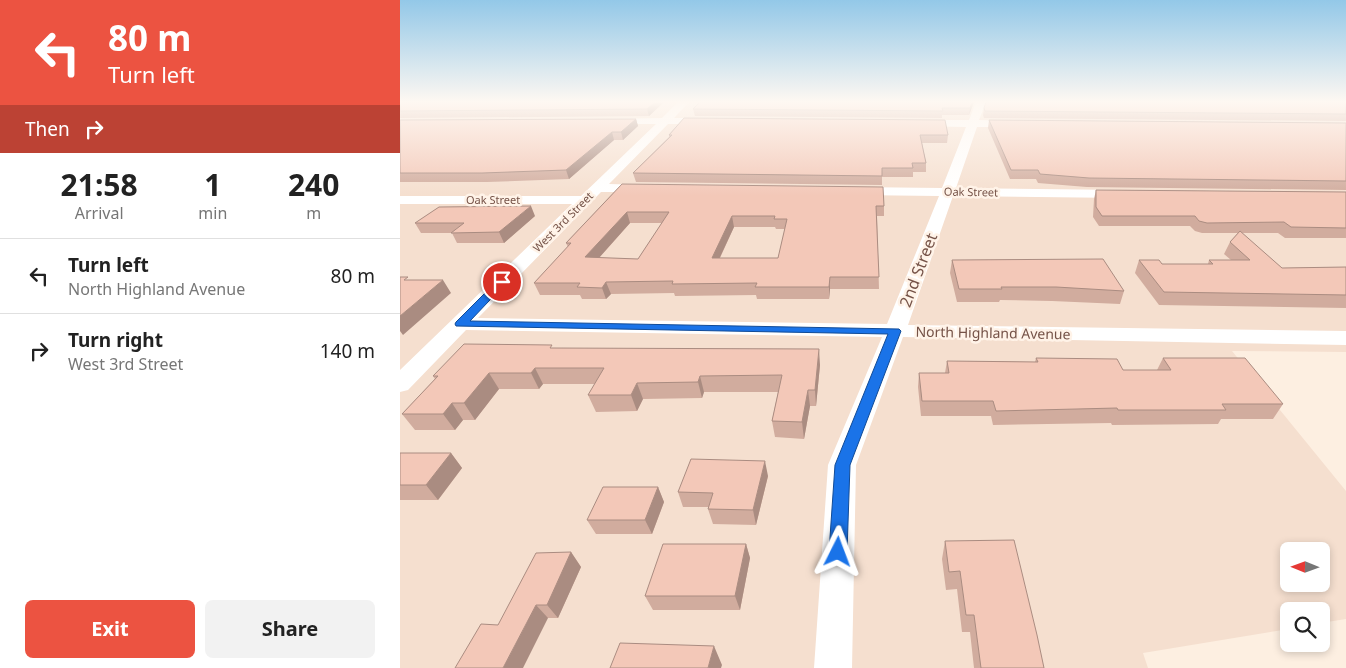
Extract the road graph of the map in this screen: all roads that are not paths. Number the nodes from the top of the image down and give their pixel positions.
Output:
1 (651, 133) edge
2 (970, 133) edge
3 (655, 189) edge
4 (840, 191) edge
5 (948, 192) junction
6 (591, 194) junction
7 (1140, 194) edge
8 (400, 200) edge
9 (460, 324) junction
10 (896, 331) junction
11 (1346, 338) edge
12 (403, 378) edge
13 (833, 668) edge

1 - 6 street, West 3rd Street
2 - 5 street, 2nd Street
3 - 6 street, Oak Street
4 - 5 street, Oak Street
5 - 7 street, Oak Street
5 - 10 street, 2nd Street
6 - 8 street, Oak Street
6 - 9 street, West 3rd Street
9 - 10 street, North Highland Avenue
9 - 12 street, West 3rd Street
10 - 11 street, North Highland Avenue
10 - 13 street, 2nd Street

